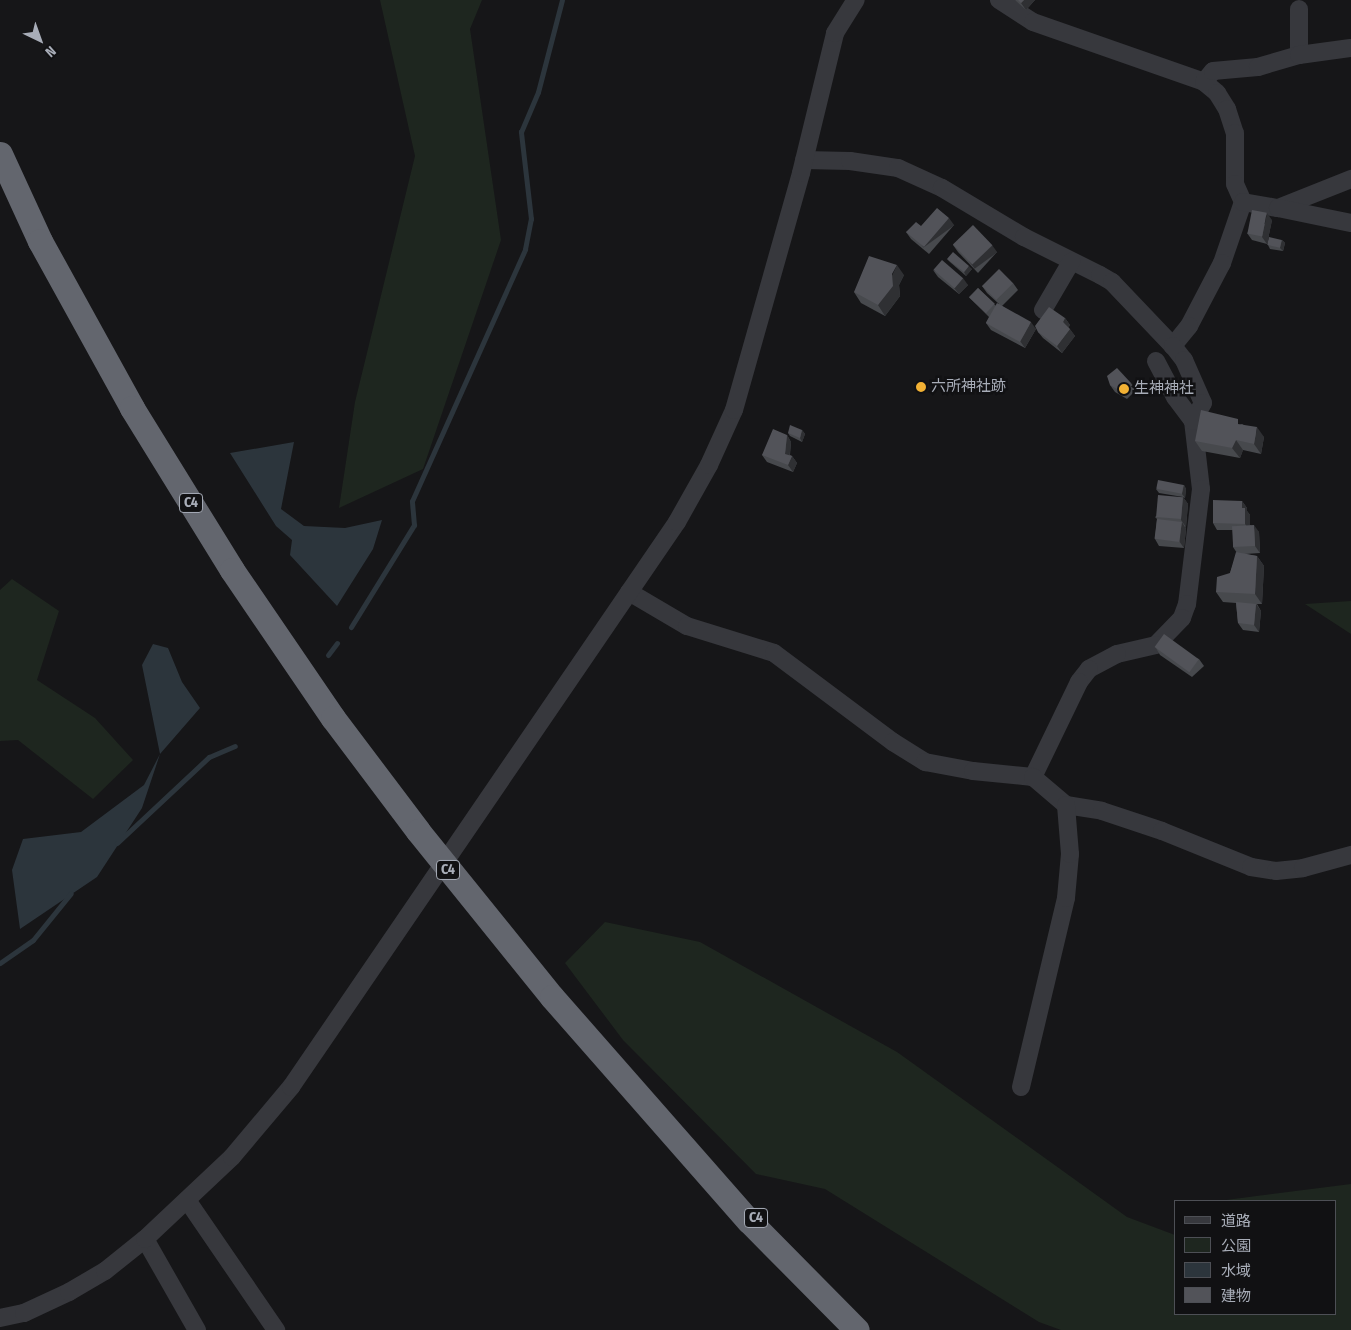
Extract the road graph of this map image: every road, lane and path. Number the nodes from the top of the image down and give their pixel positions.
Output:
1 (856, 0) edge
2 (998, 0) edge
3 (1299, 9) dead end
4 (1351, 48) edge
5 (1299, 55) junction
6 (1204, 82) junction
7 (0, 154) edge
8 (804, 160) junction
9 (1351, 179) edge
10 (1243, 202) junction
11 (1278, 208) junction
12 (1351, 224) edge
13 (1071, 262) junction
14 (1043, 310) dead end
15 (1174, 346) junction
16 (1156, 361) dead end
17 (1194, 421) junction
18 (629, 592) junction
19 (1033, 777) junction
20 (1066, 805) junction
21 (1351, 854) edge
22 (1021, 1088) dead end
23 (645, 1104) junction
24 (187, 1200) junction
25 (749, 1220) junction
26 (145, 1239) junction
27 (0, 1318) edge
28 (197, 1330) edge
29 (276, 1330) edge
30 (842, 1330) edge
31 (857, 1330) edge
32 (867, 1330) edge

1 - 8 street
2 - 6 street
3 - 5 street
4 - 5 street
5 - 6 street
6 - 10 street
7 - 23 highway, C4
8 - 13 street
8 - 18 street
9 - 11 street
10 - 11 street
10 - 15 street
11 - 12 street
13 - 14 street
13 - 15 street
15 - 17 street
16 - 17 street
17 - 19 street
18 - 19 street
18 - 24 street
19 - 20 street
20 - 21 street
20 - 22 street
23 - 25 highway, C4
23 - 32 highway, C4
24 - 26 street
24 - 29 street
25 - 30 highway
25 - 31 highway, C4
26 - 27 street
26 - 28 street

